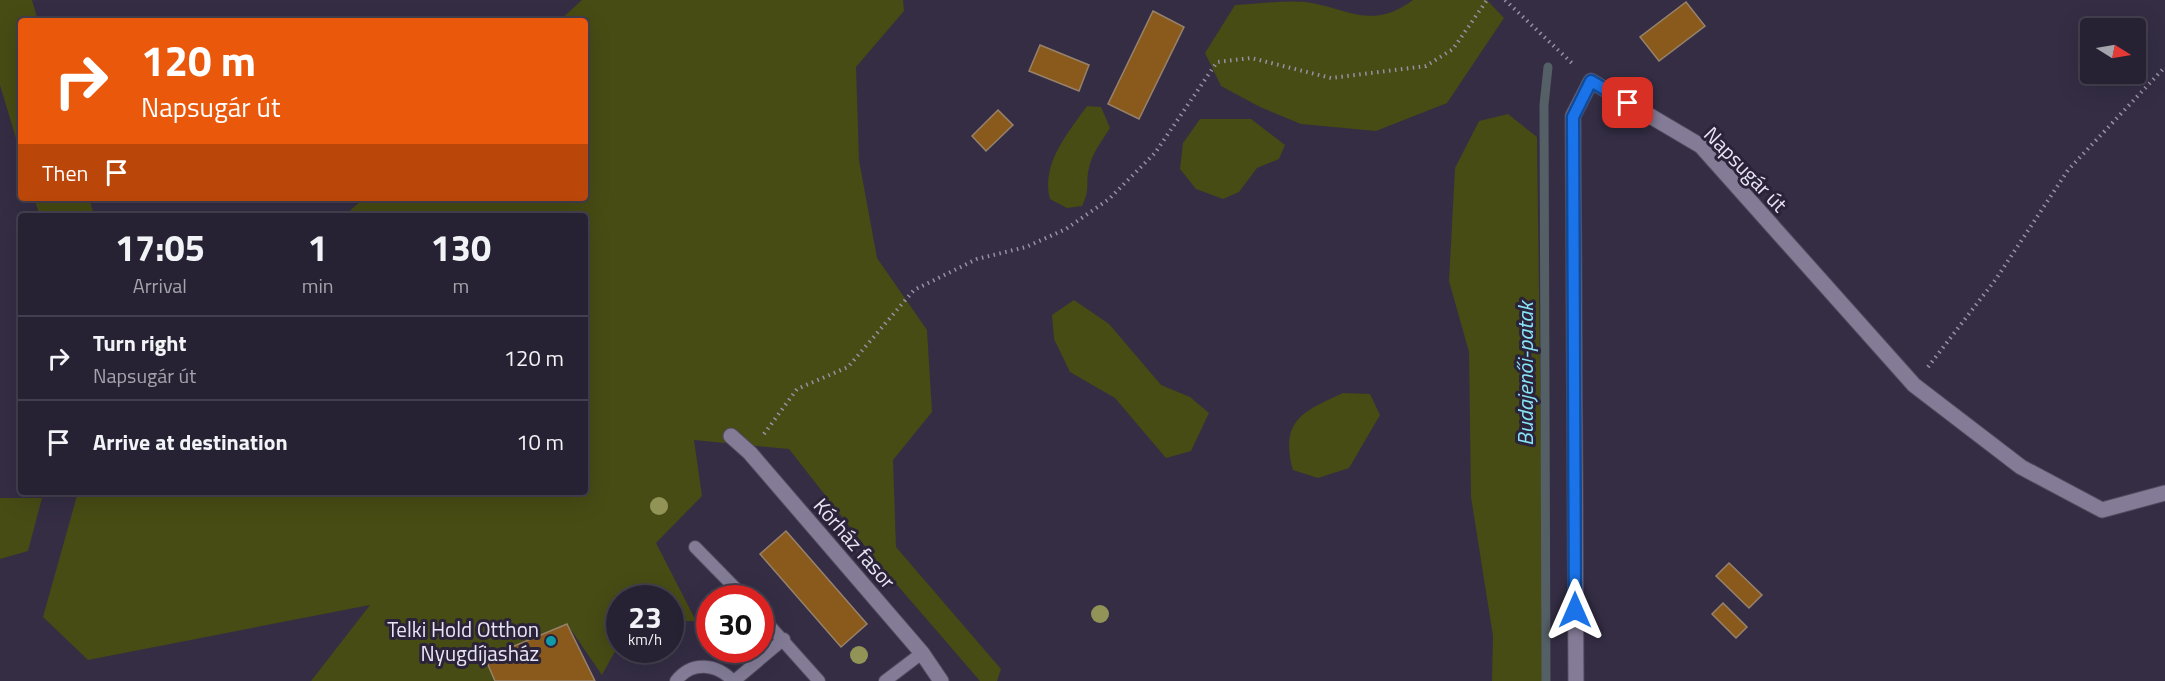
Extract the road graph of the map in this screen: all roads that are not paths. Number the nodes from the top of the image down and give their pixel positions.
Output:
1 (731, 436) dead end
2 (2165, 493) edge
3 (695, 547) dead end
4 (732, 585) edge
5 (774, 629) edge
6 (784, 639) junction
7 (922, 653) junction
8 (676, 681) edge
9 (734, 681) edge
10 (819, 681) edge
11 (885, 681) edge
12 (942, 681) edge
13 (1576, 681) edge

1 - 7 street, Kórház fasor
2 - 13 street, Napsugár út
3 - 4 lane
5 - 6 lane
6 - 9 lane
6 - 10 lane
7 - 11 lane
7 - 12 street, Kórház fasor
8 - 9 lane

